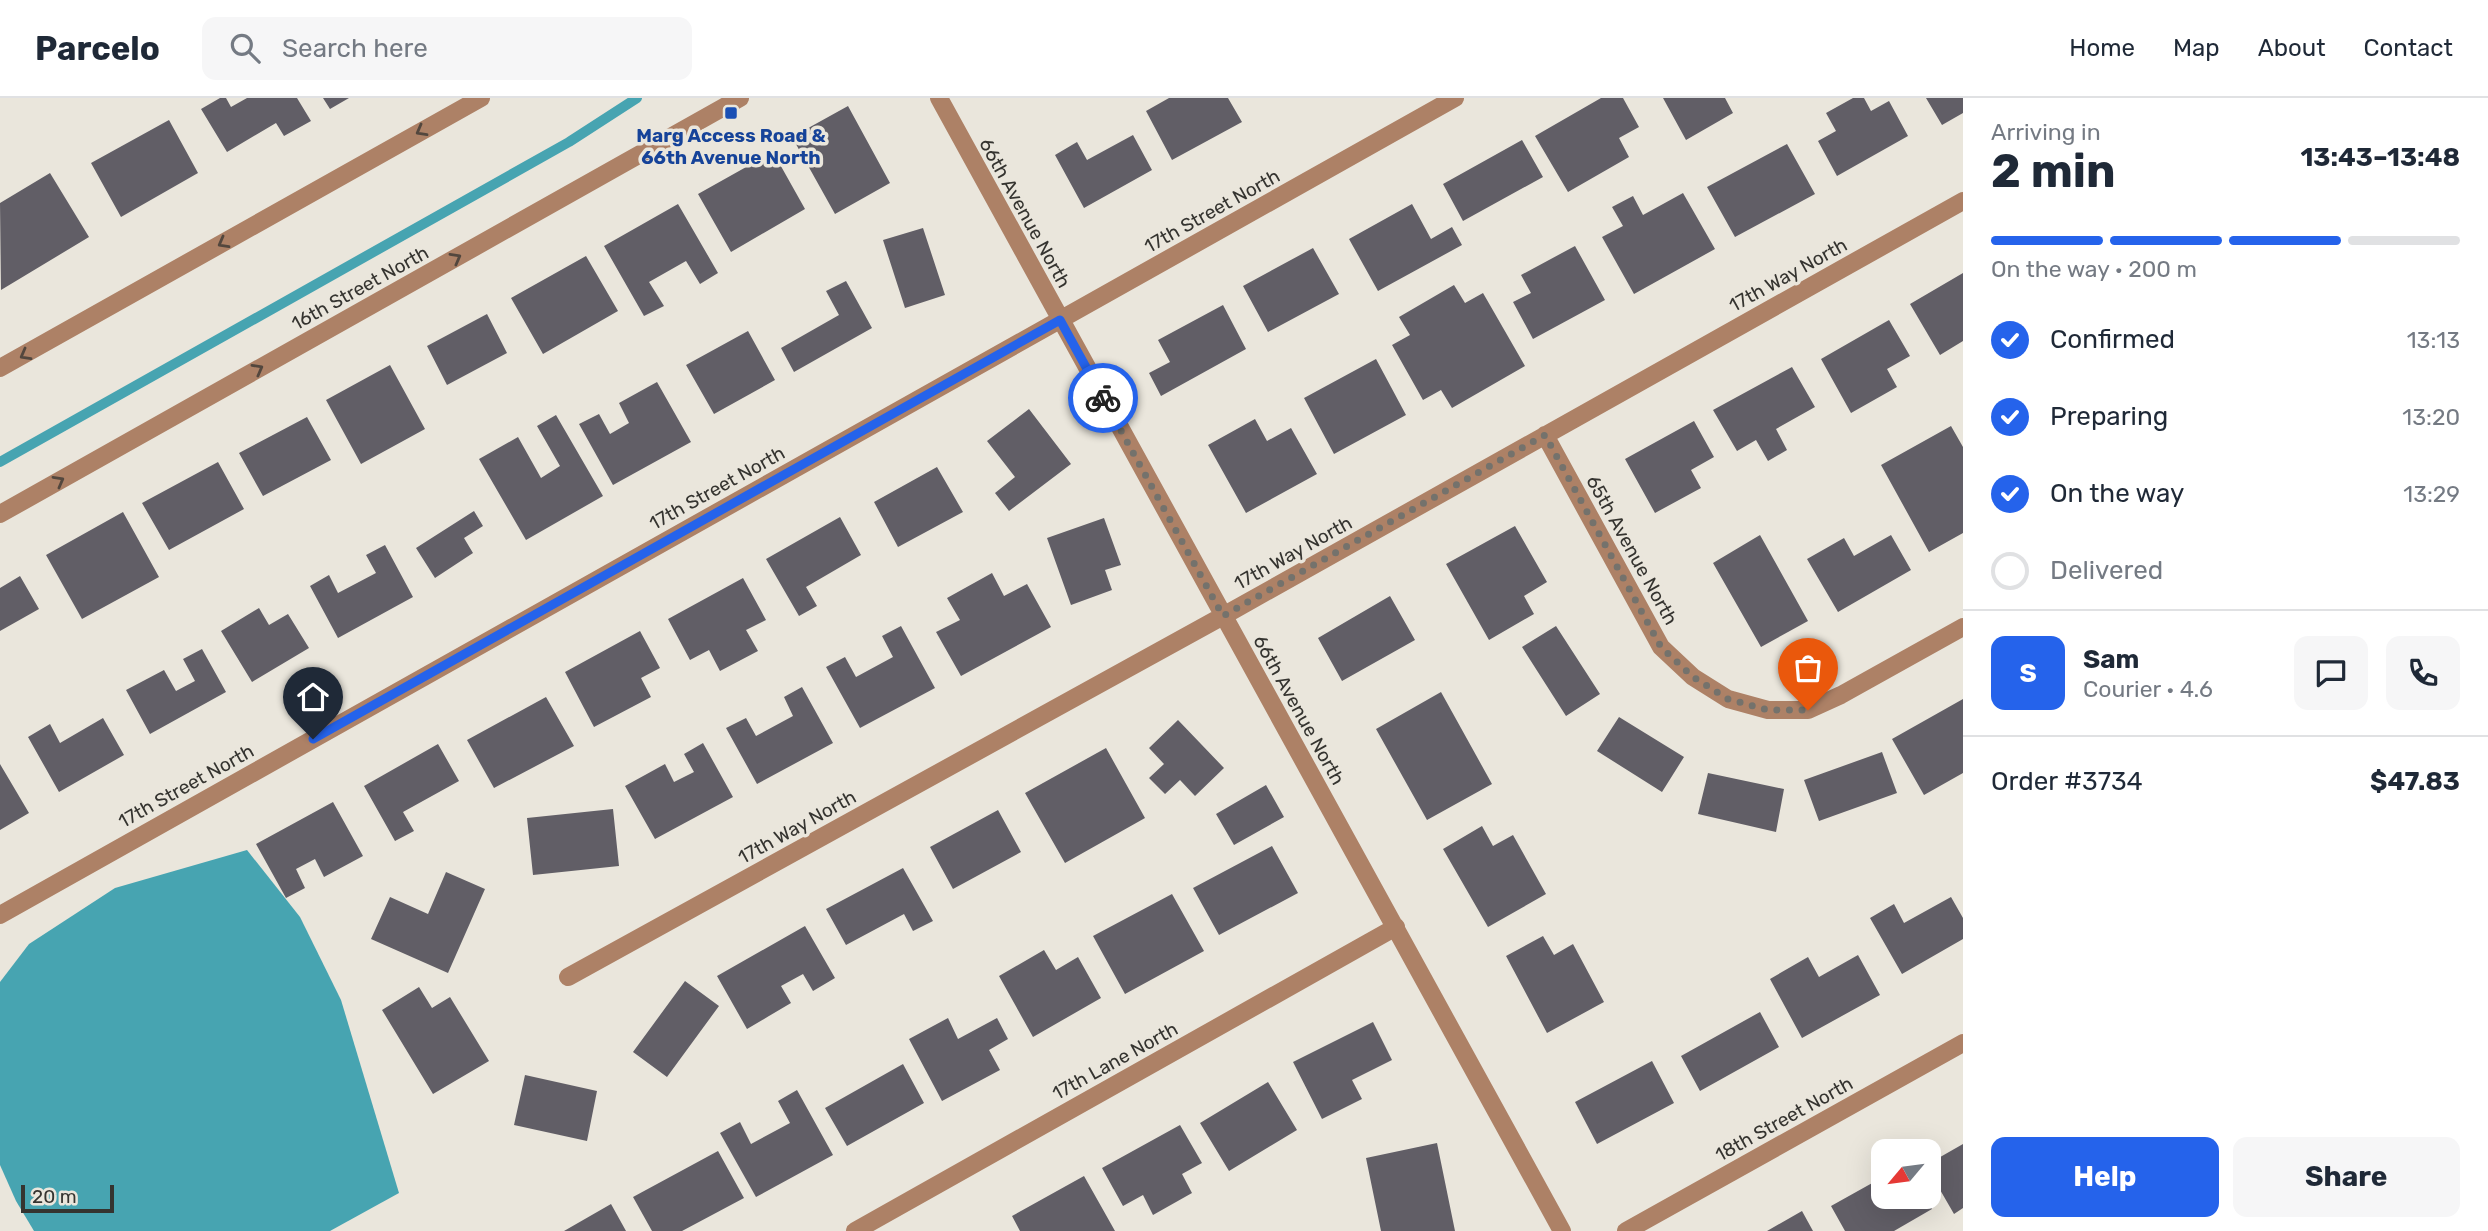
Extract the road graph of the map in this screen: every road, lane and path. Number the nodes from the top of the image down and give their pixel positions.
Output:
1 (481, 98) edge
2 (740, 98) edge
3 (939, 98) edge
4 (1455, 98) edge
5 (1963, 201) edge
6 (1060, 320) junction
7 (0, 368) edge
8 (1545, 435) junction
9 (0, 514) edge
10 (1223, 616) junction
11 (1963, 627) edge
12 (0, 915) edge
13 (1396, 927) junction
14 (568, 977) dead end
15 (1963, 1044) edge
16 (855, 1231) edge
17 (1562, 1231) edge
18 (1626, 1231) edge

1 -> 7 street
9 -> 2 street, 16th Street North
3 - 6 street, 66th Avenue North
4 - 6 street, 17th Street North
5 - 8 street, 17th Way North
6 - 10 street, 66th Avenue North
6 - 12 street, 17th Street North
8 - 10 street, 17th Way North
8 - 11 street, 65th Avenue North
10 - 13 street, 66th Avenue North
10 - 14 street, 17th Way North
13 - 16 street, 17th Lane North
13 - 17 street, 66th Avenue North
15 - 18 street, 18th Street North

